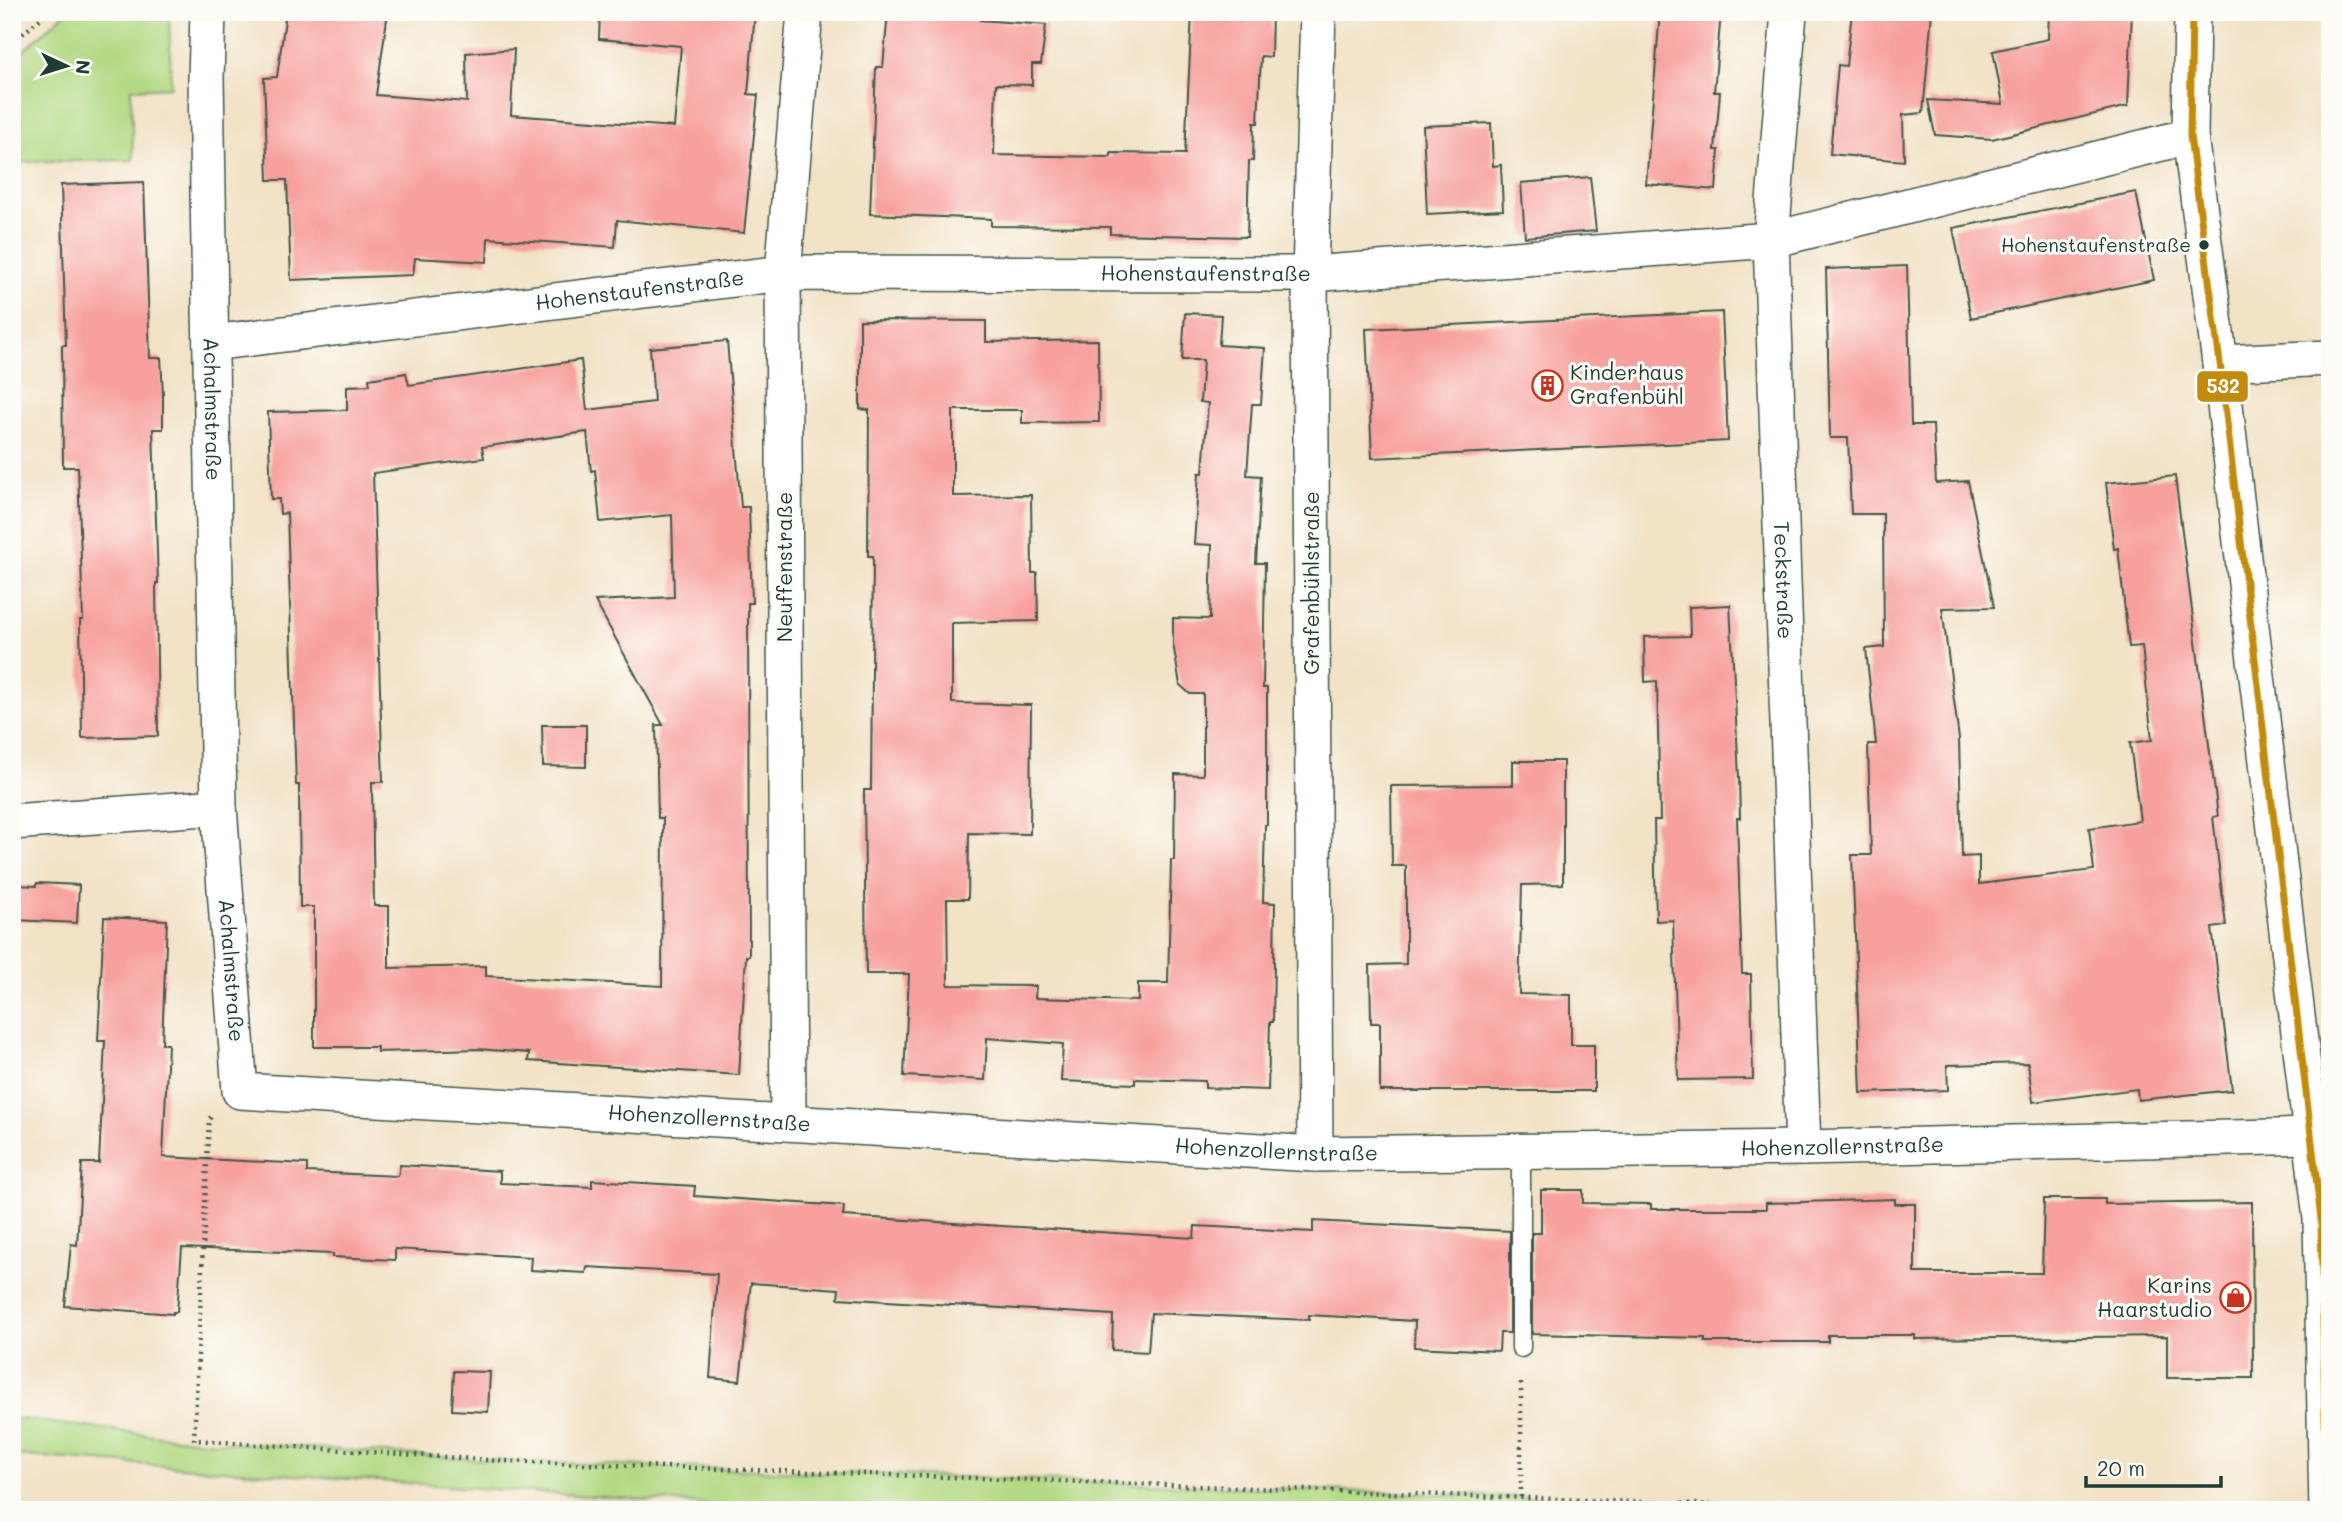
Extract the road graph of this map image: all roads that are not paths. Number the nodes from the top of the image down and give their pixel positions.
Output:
1 (208, 12) edge
2 (805, 12) edge
3 (1318, 12) edge
4 (1790, 12) edge
5 (2192, 12) edge
6 (2190, 136) junction
7 (1771, 240) junction
8 (783, 273) junction
9 (1310, 274) junction
10 (211, 343) junction
11 (2330, 358) edge
12 (2220, 363) junction
13 (219, 807) junction
14 (12, 822) edge
15 (240, 1091) joint
16 (788, 1123) junction
17 (2313, 1136) junction
18 (1803, 1148) junction
19 (1521, 1151) junction
20 (1315, 1154) junction
21 (2325, 1219) edge
22 (1521, 1348) road end
23 (2327, 1510) edge

1 - 10 street, Achalmstraße
2 - 8 street, Neuffenstraße
3 - 9 street, Grafenbühlstraße
4 - 7 street, Teckstraße
5 - 6 street
6 - 7 street, Hohenstaufenstraße
6 - 12 street
7 - 9 street, Hohenstaufenstraße
7 - 18 street, Teckstraße
8 - 9 street, Hohenstaufenstraße
8 - 10 street, Hohenstaufenstraße
8 - 16 street, Neuffenstraße
9 - 20 street, Grafenbühlstraße
10 - 13 street, Achalmstraße
11 - 12 street
12 - 17 street
13 - 14 street
13 - 15 street, Achalmstraße
15 - 16 street, Hohenzollernstraße
16 - 20 street, Hohenzollernstraße
17 - 18 street, Hohenzollernstraße
17 - 21 street
18 - 19 street, Hohenzollernstraße
19 - 20 street, Hohenzollernstraße
19 - 22 lane
21 - 23 street

